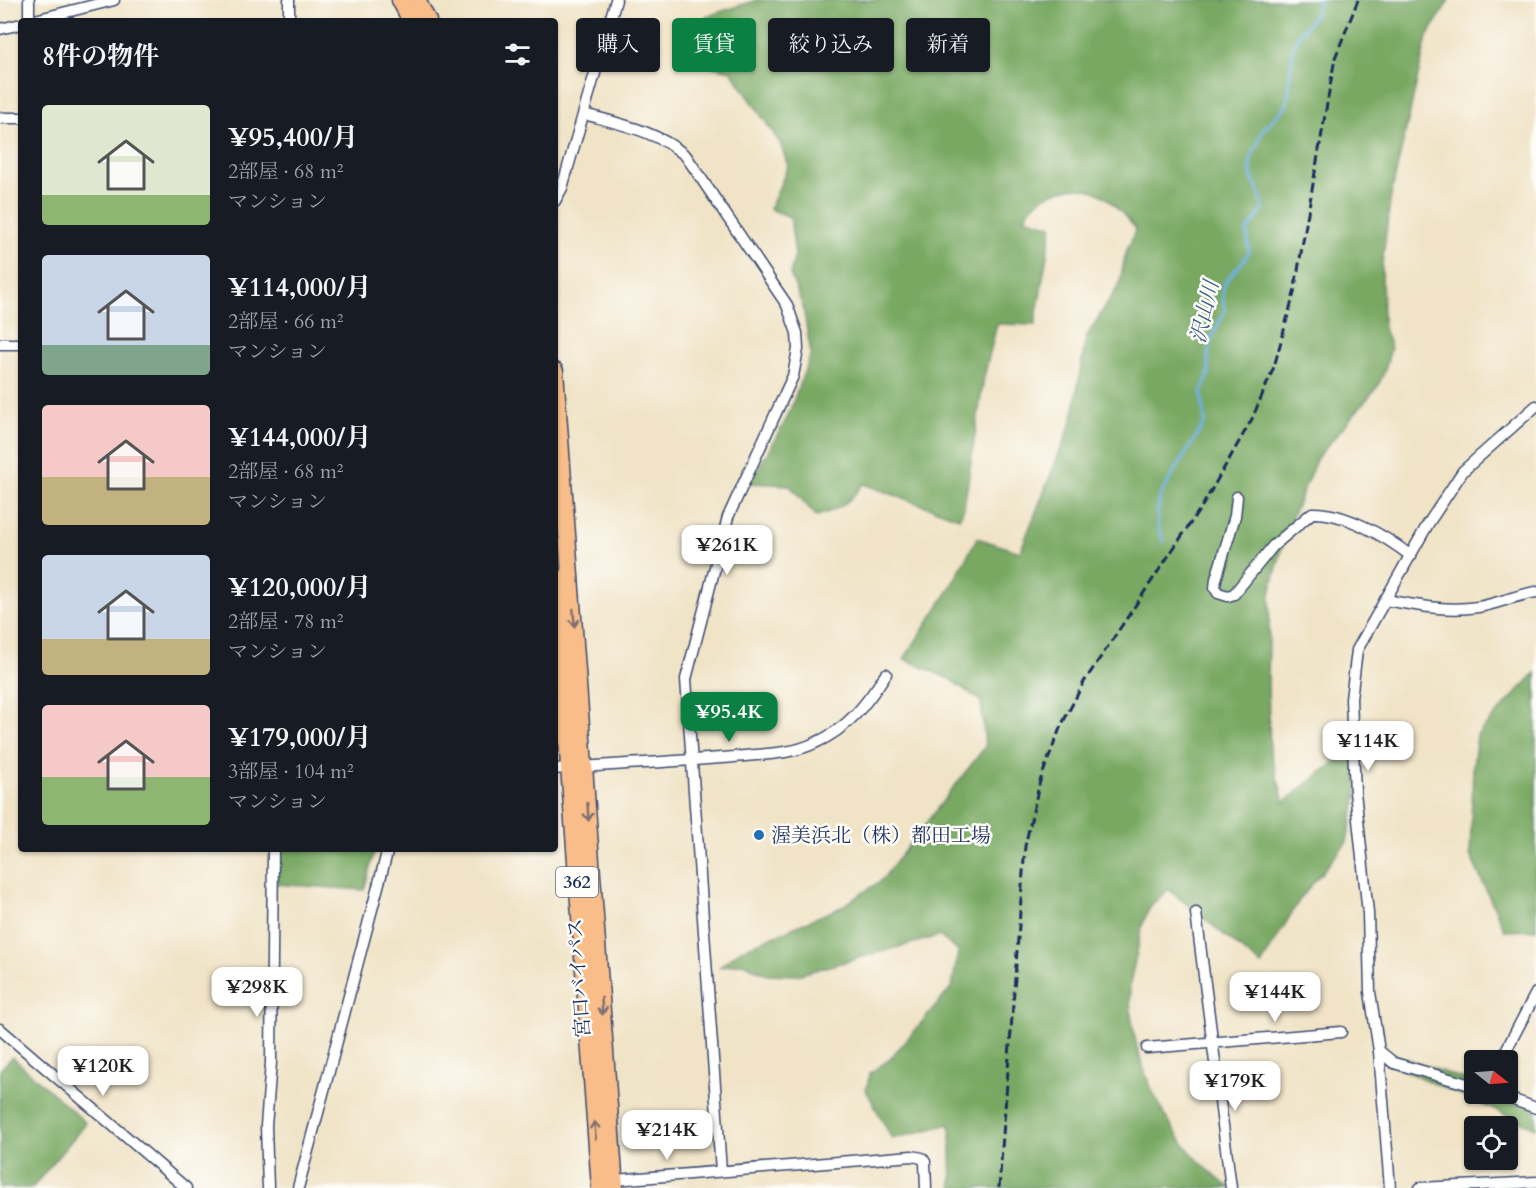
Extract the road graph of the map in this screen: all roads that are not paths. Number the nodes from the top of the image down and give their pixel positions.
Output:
1 (29, 0) edge
2 (114, 0) edge
3 (289, 0) edge
4 (400, 0) edge
5 (417, 0) edge
6 (616, 0) edge
7 (80, 4) edge
8 (30, 18) edge
9 (39, 18) edge
10 (289, 18) edge
11 (409, 18) edge
12 (426, 18) edge
13 (18, 25) edge
14 (0, 29) edge
15 (584, 114) junction
16 (0, 118) edge
17 (18, 118) edge
18 (558, 197) edge
19 (0, 344) edge
20 (18, 344) edge
21 (1536, 406) edge
22 (558, 450) edge
23 (1237, 497) dead end
24 (1411, 555) junction
25 (1536, 592) edge
26 (1385, 600) junction
27 (558, 614) edge
28 (886, 674) dead end
29 (692, 760) junction
30 (570, 768) edge
31 (273, 852) edge
32 (387, 852) edge
33 (1196, 913) dead end
34 (1536, 993) edge
35 (0, 1029) edge
36 (1341, 1032) dead end
37 (1212, 1042) junction
38 (1147, 1048) dead end
39 (1506, 1050) edge
40 (1379, 1051) junction
41 (1464, 1083) edge
42 (1518, 1102) edge
43 (1536, 1108) edge
44 (721, 1171) junction
45 (1536, 1182) edge
46 (615, 1184) edge
47 (1507, 1186) edge
48 (186, 1188) edge
49 (268, 1188) edge
50 (298, 1188) edge
51 (600, 1188) edge
52 (926, 1188) edge
53 (1231, 1188) edge
54 (1390, 1188) edge
55 (1420, 1188) edge

1 - 8 street
2 - 7 street
3 - 10 street
4 - 11 highway
5 - 12 highway
6 - 15 street
7 - 9 street
13 - 14 street
15 - 18 street
15 - 29 street
16 - 17 street
19 - 20 street
21 - 24 street
22 -> 30 highway, 宮口バイパス / 362
23 - 24 street
24 - 26 street
25 - 26 street
26 - 40 street
27 - 30 highway, 宮口バイパス / 362
28 - 29 street
29 - 30 street
29 - 44 street
30 -> 46 highway, 宮口バイパス / 362
51 -> 30 highway, 宮口バイパス / 362
31 - 49 street
32 - 50 street
33 - 37 street
34 - 39 street
35 - 48 street
36 - 37 street
37 - 38 street
37 - 53 street
40 - 41 street
40 - 54 street
42 - 43 street
44 - 46 street
44 - 52 street
45 - 47 street
47 - 55 street

